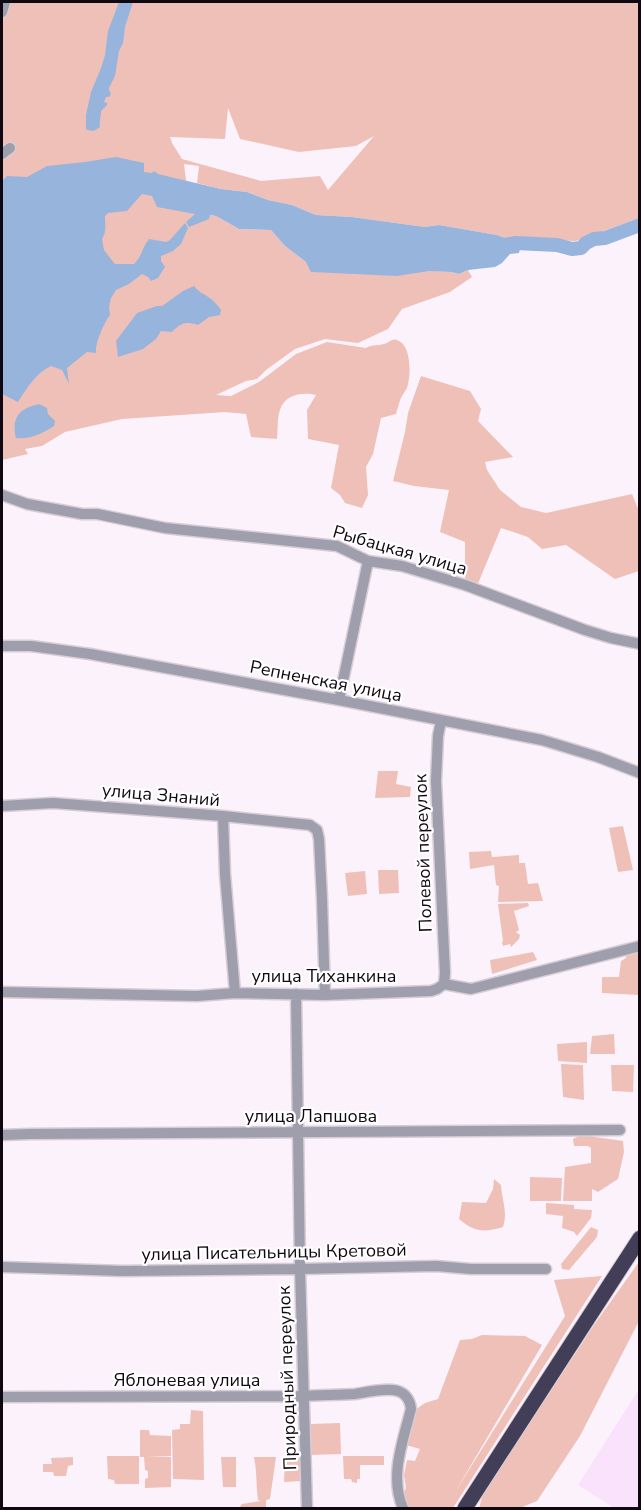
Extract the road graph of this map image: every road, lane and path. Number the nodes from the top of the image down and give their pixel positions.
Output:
1 (5, 2) edge
2 (2, 12) edge
3 (2, 495) edge
4 (368, 561) junction
5 (639, 644) edge
6 (2, 646) edge
7 (339, 700) junction
8 (441, 721) junction
9 (639, 773) edge
10 (2, 806) edge
11 (223, 816) junction
12 (639, 946) edge
13 (444, 984) junction
14 (2, 992) edge
15 (235, 993) junction
16 (296, 994) junction
17 (325, 995) junction
18 (620, 1130) dead end
19 (297, 1133) junction
20 (2, 1135) edge
21 (639, 1238) edge
22 (2, 1267) edge
23 (300, 1269) junction
24 (546, 1269) dead end
25 (303, 1396) junction
26 (2, 1397) edge
27 (479, 1486) junction
28 (307, 1509) edge
29 (403, 1509) edge
30 (465, 1509) edge
31 (471, 1509) edge

1 - 2 street
3 - 4 street, Рыбацкая улица
4 - 5 street, Рыбацкая улица
4 - 7 street
6 - 7 street, Репненская улица
7 - 8 street, Репненская улица
8 - 9 street, Репненская улица
8 - 13 street, Полевой переулок
10 - 11 street, улица Знаний
11 - 15 street
11 - 17 street, улица Знаний
12 - 13 street, улица Тиханкина
13 - 17 street, улица Тиханкина
14 - 15 street, улица Тиханкина
15 - 16 street, улица Тиханкина
16 - 17 street, улица Тиханкина
16 - 19 street, Природный переулок
18 - 19 street, улица Лапшова
19 - 20 street, улица Лапшова
19 - 23 street, Природный переулок
21 - 27 highway
22 - 23 street, улица Писательницы Кретовой
23 - 24 street, улица Писательницы Кретовой
23 - 25 street, Природный переулок
25 - 26 street, Яблоневая улица
25 - 28 street, Природный переулок
25 - 29 street, Яблоневая улица
27 - 30 highway
27 - 31 street

